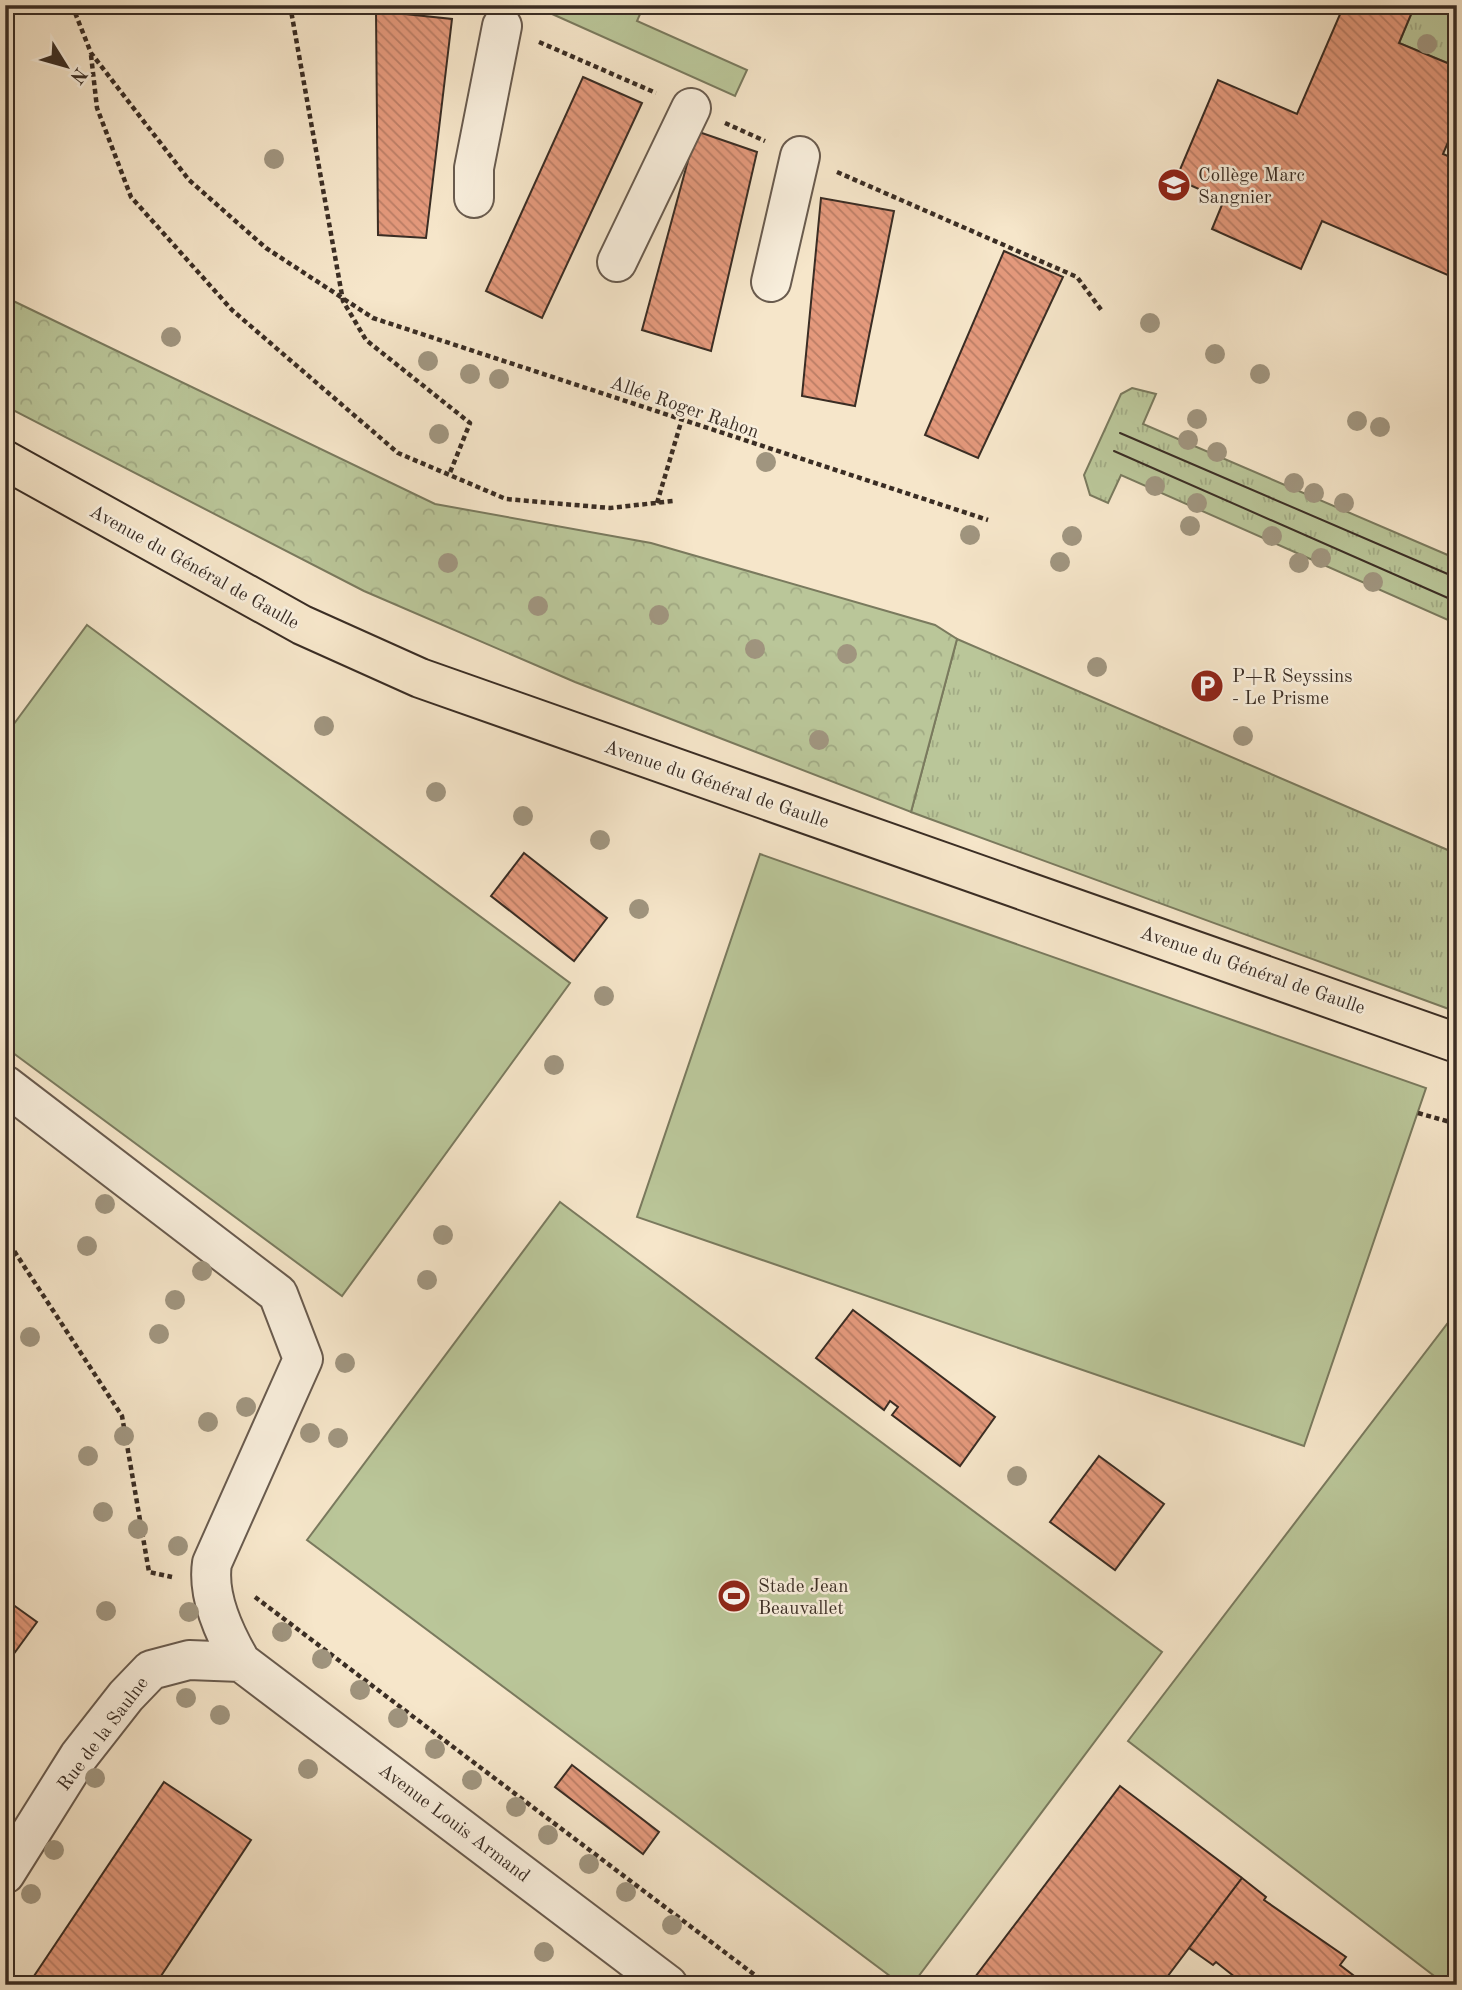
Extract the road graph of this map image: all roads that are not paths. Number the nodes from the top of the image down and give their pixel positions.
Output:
1 (502, 26) dead end
2 (691, 108) dead end
3 (800, 156) dead end
4 (474, 198) dead end
5 (617, 262) dead end
6 (771, 282) dead end
7 (5, 460) edge
8 (1457, 1043) edge
9 (5, 1085) edge
10 (241, 1662) junction
11 (5, 1874) edge
12 (668, 1985) edge

1 - 4 street
2 - 5 street
3 - 6 street
7 - 8 main road, Avenue du Général de Gaulle
9 - 10 street
10 - 11 street, Rue de la Saulne
10 - 12 street, Avenue Louis Armand

